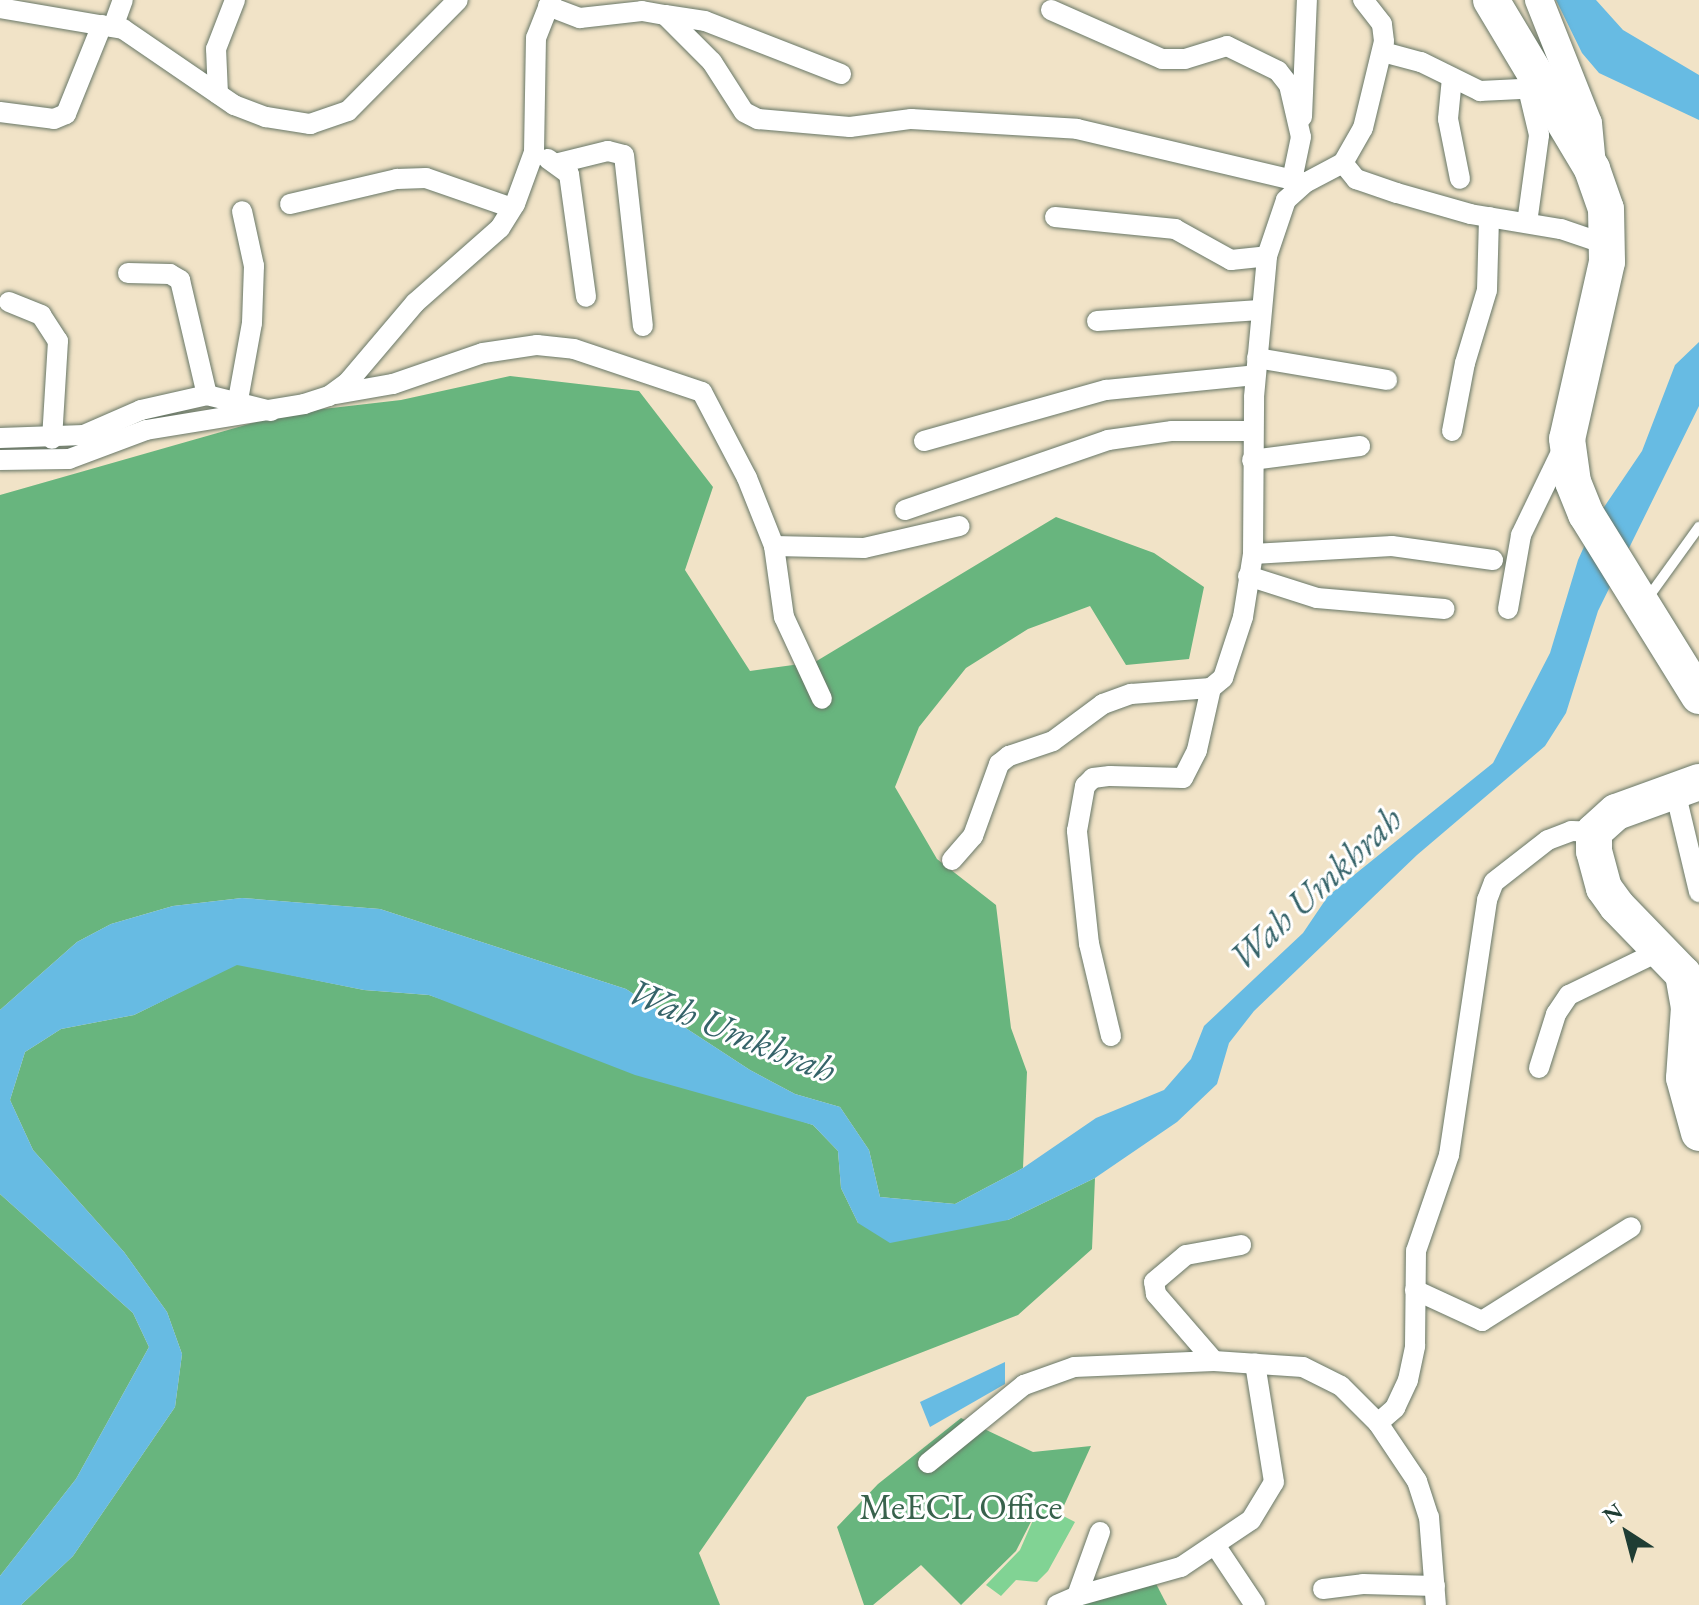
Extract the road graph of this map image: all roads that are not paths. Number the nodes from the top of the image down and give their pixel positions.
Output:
1 (123, 0) edge
2 (235, 0) edge
3 (458, 0) edge
4 (1307, 0) edge
5 (1363, 0) edge
6 (1491, 0) edge
7 (1539, 0) edge
8 (550, 3) edge
9 (0, 8) edge
10 (1051, 10) dead end
11 (665, 15) junction
12 (108, 26) junction
13 (1383, 52) junction
14 (841, 74) dead end
15 (1452, 78) junction
16 (1535, 88) junction
17 (218, 94) junction
18 (0, 112) edge
19 (1300, 133) junction
20 (534, 152) junction
21 (559, 163) junction
22 (1343, 163) junction
23 (1592, 169) junction
24 (1460, 179) dead end
25 (1298, 181) junction
26 (290, 204) dead end
27 (512, 208) junction
28 (242, 211) dead end
29 (1055, 217) dead end
30 (1489, 217) junction
31 (1527, 223) junction
32 (1608, 245) junction
33 (1267, 256) junction
34 (128, 273) dead end
35 (586, 297) dead end
36 (9, 302) dead end
37 (1260, 310) junction
38 (1097, 321) dead end
39 (643, 326) dead end
40 (1256, 367) junction
41 (1387, 380) dead end
42 (207, 395) junction
43 (329, 396) junction
44 (238, 400) junction
45 (272, 412) junction
46 (1253, 431) junction
47 (1452, 431) dead end
48 (0, 438) edge
49 (52, 439) junction
50 (1567, 439) junction
51 (924, 441) dead end
52 (1360, 446) dead end
53 (0, 460) edge
54 (1252, 460) junction
55 (905, 510) dead end
56 (960, 526) dead end
57 (1699, 527) edge
58 (774, 546) junction
59 (1253, 554) junction
60 (1493, 560) dead end
61 (1248, 576) junction
62 (1638, 594) junction
63 (1445, 609) dead end
64 (1508, 609) dead end
65 (1211, 688) junction
66 (1699, 696) edge
67 (822, 699) dead end
68 (1687, 786) edge
69 (1594, 832) junction
70 (952, 860) dead end
71 (1699, 892) edge
72 (1664, 949) junction
73 (1111, 1036) dead end
74 (1539, 1068) dead end
75 (1699, 1133) edge
76 (1631, 1227) dead end
77 (1241, 1245) dead end
78 (1415, 1290) junction
79 (1214, 1361) junction
80 (1255, 1364) junction
81 (1378, 1423) junction
82 (928, 1463) dead end
83 (1100, 1532) dead end
84 (1215, 1545) junction
85 (1323, 1589) dead end
86 (1077, 1596) junction
87 (1436, 1596) edge
88 (1057, 1605) edge
89 (1255, 1605) edge

1 - 12 street
2 - 17 street
3 - 17 street
4 - 19 street
5 - 13 street
6 - 16 highway
7 - 23 street
8 - 11 street
8 - 20 street
9 - 12 street
10 - 19 street
11 - 14 street
11 - 25 street
12 - 17 street
12 - 18 street
13 - 15 street
13 - 22 street
15 - 16 street
15 - 24 street
16 - 23 highway
16 - 31 street
19 - 25 street
20 - 21 street
20 - 27 street
21 - 35 street
21 - 39 street
22 - 25 street
22 - 30 street
23 - 32 highway
25 - 33 street
26 - 27 street
27 - 43 street
28 - 44 street
29 - 33 street
30 - 31 street
30 - 47 street
31 - 32 street
32 - 50 highway
33 - 37 street
34 - 42 street
36 - 49 street
37 - 38 street
37 - 40 street
40 - 41 street
40 - 46 street
40 - 51 street
42 - 44 street
42 - 49 street
43 - 45 street
43 - 58 street
44 - 45 street
45 - 53 street
46 - 54 street
46 - 55 street
48 - 49 street
50 - 62 highway
50 - 64 street
52 - 54 street
54 - 59 street
56 - 58 street
57 - 62 lane
58 - 67 street
59 - 60 street
59 - 61 street
61 - 63 street
61 - 65 street
62 - 66 highway
65 - 70 street
65 - 73 street
68 - 69 highway
68 - 71 street
69 - 72 highway
69 - 78 street
72 - 74 street
72 - 75 highway
76 - 78 street
77 - 79 street
78 - 81 street
79 - 80 street
79 - 82 street
80 - 81 street
80 - 84 street
81 - 87 street
83 - 86 street
84 - 86 street
84 - 89 street
85 - 87 street
86 - 88 street

